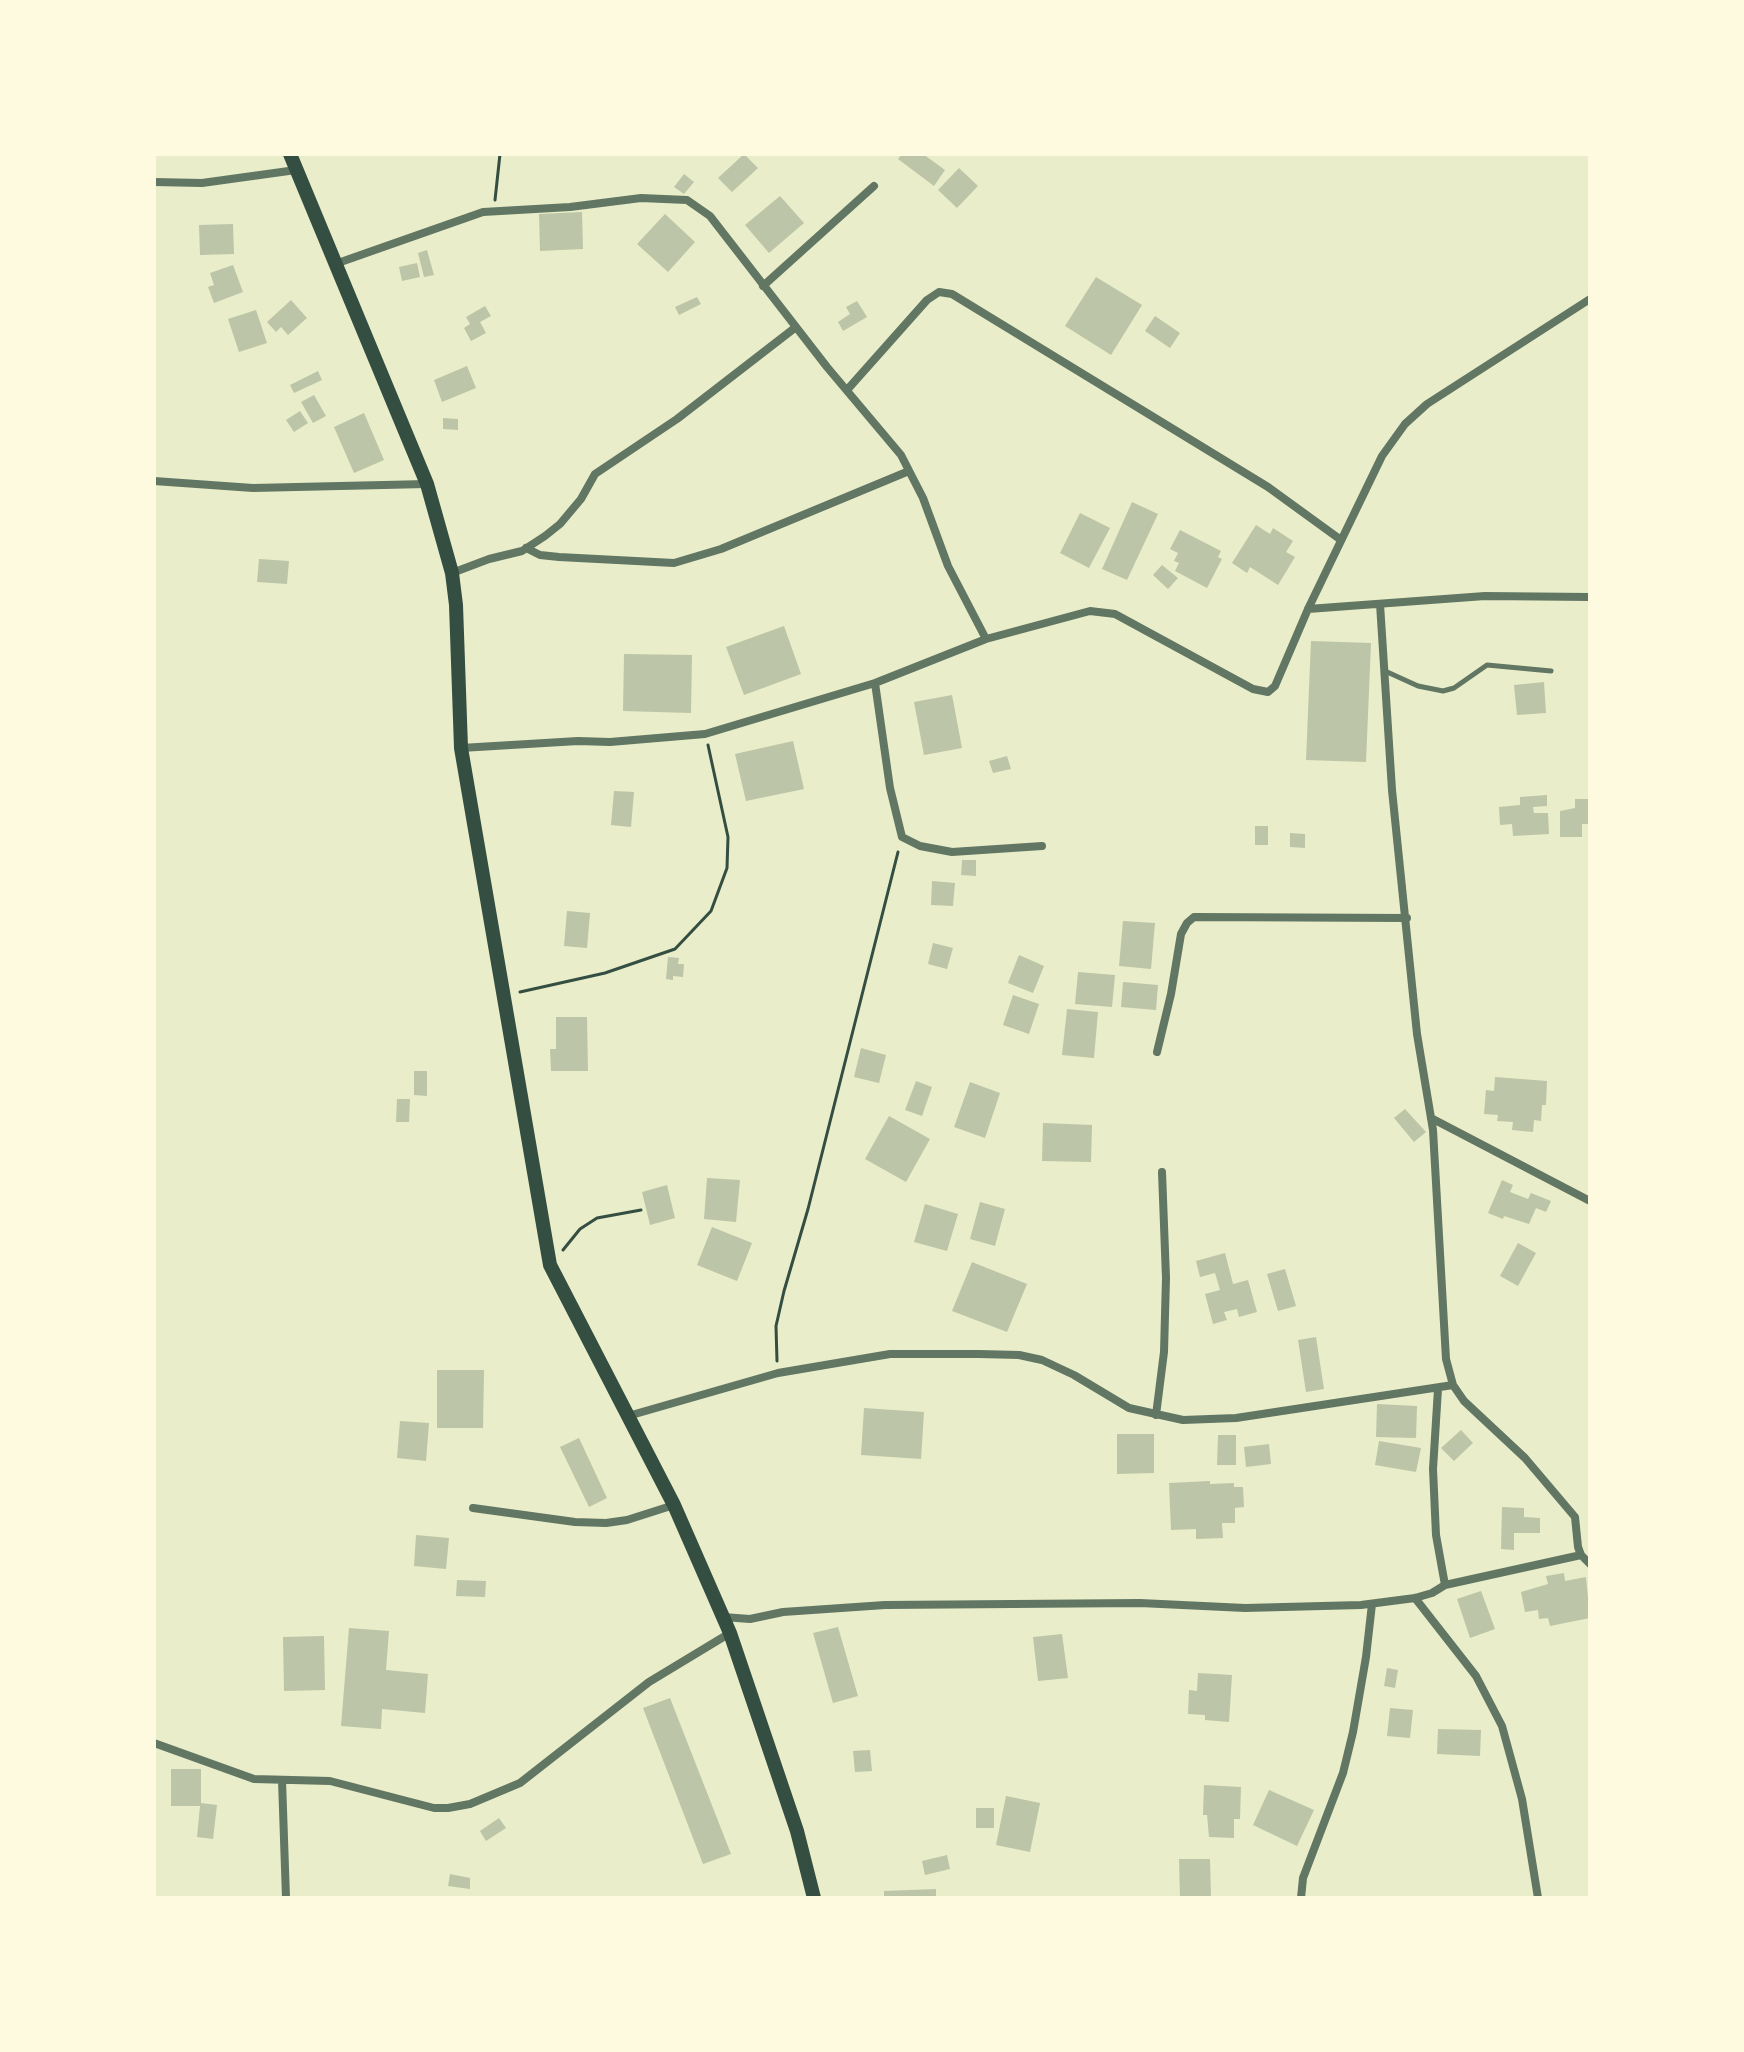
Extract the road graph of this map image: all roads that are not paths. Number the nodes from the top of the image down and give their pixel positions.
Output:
1 (290, 154) edge
2 (296, 170) junction
3 (154, 182) edge
4 (874, 186) dead end
5 (335, 264) junction
6 (763, 286) junction
7 (1590, 299) edge
8 (796, 327) junction
9 (847, 390) junction
10 (909, 471) junction
11 (154, 481) edge
12 (427, 484) junction
13 (1341, 540) junction
14 (526, 548) junction
15 (452, 573) junction
16 (1590, 597) edge
17 (1380, 604) junction
18 (1308, 609) junction
19 (986, 639) junction
20 (1384, 671) junction
21 (1551, 671) dead end
22 (875, 683) junction
23 (461, 748) junction
24 (1042, 846) dead end
25 (1407, 918) junction
26 (1157, 1052) dead end
27 (1431, 1118) junction
28 (1162, 1172) dead end
29 (1590, 1201) edge
30 (1453, 1385) junction
31 (1438, 1389) junction
32 (1156, 1415) junction
33 (628, 1416) junction
34 (674, 1505) junction
35 (473, 1508) dead end
36 (1581, 1555) junction
37 (1590, 1564) edge
38 (1445, 1585) junction
39 (1415, 1598) junction
40 (1372, 1604) junction
41 (723, 1617) junction
42 (730, 1633) junction
43 (154, 1743) edge
44 (282, 1780) junction
45 (286, 1898) edge
46 (814, 1898) edge
47 (1301, 1898) edge
48 (1538, 1898) edge

1 - 2 main road
2 - 3 street
2 - 5 main road
4 - 6 street
5 - 6 street
5 - 12 main road
6 - 8 street
7 - 13 street
8 - 9 street
8 - 14 street
9 - 10 street
9 - 13 street
10 - 14 street
10 - 19 street
11 - 12 street
12 - 15 main road
13 - 18 street
14 - 15 street
15 - 23 main road
16 - 17 street
17 - 18 street
17 - 20 street
18 - 19 street
19 - 22 street
20 - 21 lane
20 - 25 street
22 - 23 street
22 - 24 street
23 - 33 main road
25 - 26 street
25 - 27 street
27 - 29 street
27 - 30 street
28 - 32 street
30 - 31 street
30 - 36 street
31 - 32 street
31 - 38 street
32 - 33 street
33 - 34 main road
34 - 35 street
34 - 41 main road
36 - 37 street
36 - 38 street
38 - 39 street
39 - 40 street
39 - 48 street
40 - 41 street
40 - 47 street
41 - 42 main road
42 - 44 street
42 - 46 main road
43 - 44 street
44 - 45 street

